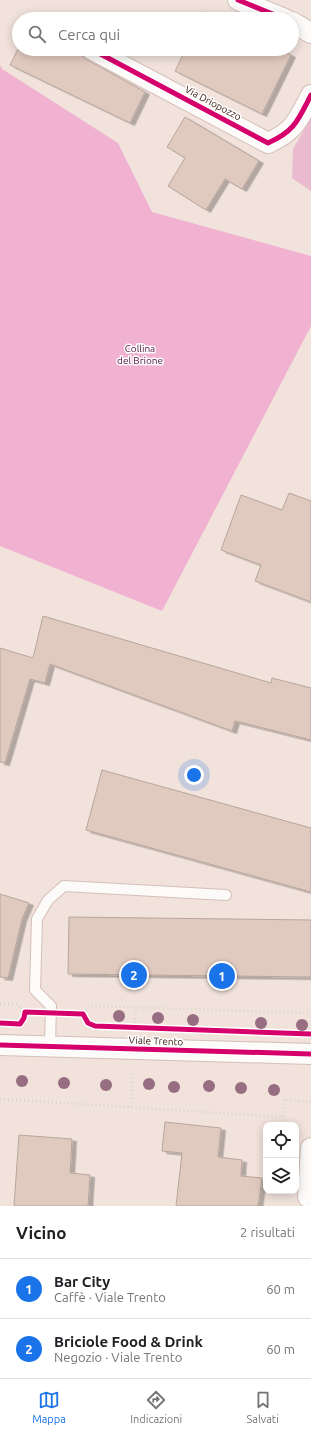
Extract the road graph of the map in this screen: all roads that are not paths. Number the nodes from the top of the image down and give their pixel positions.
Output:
1 (238, 0) edge
2 (268, 12) edge
3 (299, 26) edge
4 (311, 33) edge
5 (104, 56) edge
6 (311, 95) edge
7 (226, 895) dead end
8 (0, 1045) edge
9 (50, 1046) junction
10 (311, 1054) edge
11 (311, 1148) edge
12 (308, 1196) dead end

1 - 2 street
3 - 4 street
5 - 6 street, Via Driopozzo
7 - 9 lane
8 - 9 street, Viale Trento
9 - 10 street, Viale Trento
11 - 12 street

